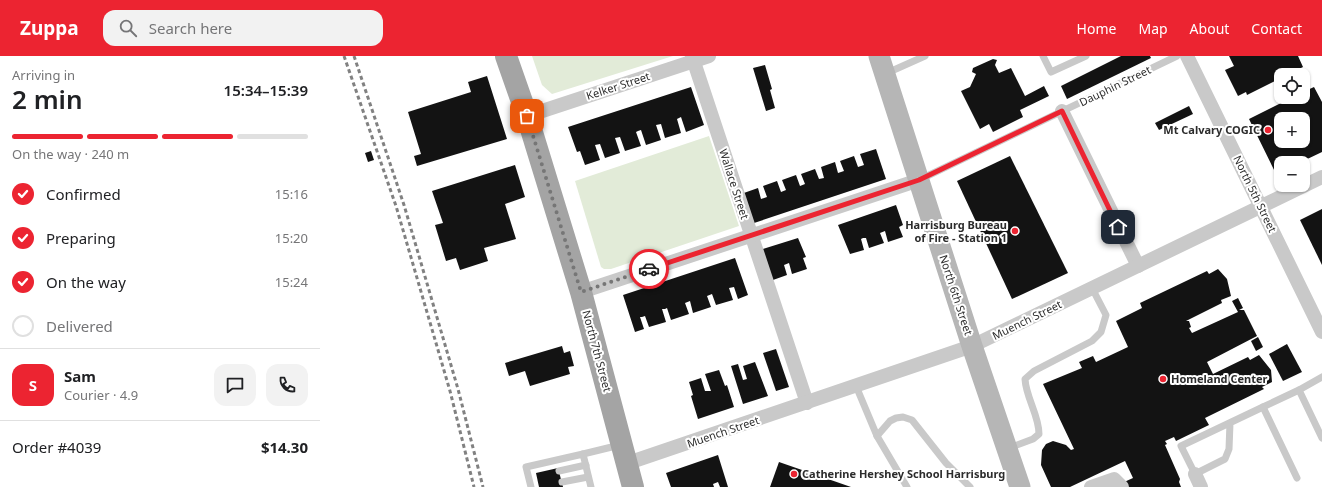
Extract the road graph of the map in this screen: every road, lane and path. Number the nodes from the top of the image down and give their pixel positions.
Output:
1 (506, 56) edge
2 (709, 56) edge
3 (926, 56) edge
4 (1043, 56) edge
5 (1086, 56) edge
6 (1177, 56) edge
7 (1187, 56) edge
8 (692, 59) edge
9 (882, 65) edge
10 (1062, 111) junction
11 (527, 116) junction
12 (1322, 177) edge
13 (919, 180) junction
14 (1261, 207) junction
15 (750, 235) junction
16 (1138, 266) junction
17 (1092, 288) junction
18 (581, 292) junction
19 (1322, 332) edge
20 (972, 346) junction
21 (1322, 377) edge
22 (856, 386) junction
23 (1299, 390) junction
24 (807, 403) junction
25 (1263, 407) junction
26 (1230, 423) junction
27 (877, 436) junction
28 (1322, 438) edge
29 (1007, 449) junction
30 (583, 454) junction
31 (625, 454) junction
32 (586, 465) junction
33 (559, 471) dead end
34 (1196, 474) junction
35 (537, 476) dead end
36 (588, 477) junction
37 (1297, 478) dead end
38 (529, 479) junction
39 (562, 482) dead end
40 (531, 487) edge
41 (591, 487) edge
42 (633, 487) edge
43 (907, 487) edge
44 (970, 487) edge
45 (1020, 487) edge
46 (1091, 487) edge
47 (1122, 487) edge
48 (1201, 487) edge

1 - 11 main road, North 7th Street
2 - 8 street, Kelker Street
3 - 9 lane
4 - 5 lane
6 - 10 lane, Dauphin Street
7 - 14 street, North 5th Street
8 - 11 street, Kelker Street
8 - 15 street, Wallace Street
9 - 13 main road, North 6th Street
10 - 13 lane, Dauphin Street
10 - 16 street
11 - 18 main road, North 7th Street
12 - 14 street, Muench Street
13 - 15 street, Dauphin Street
13 - 20 main road, North 6th Street
14 - 16 street, Muench Street
14 - 19 street, North 5th Street
15 - 18 street, Dauphin Street
15 - 24 street, Wallace Street
16 - 17 street, Muench Street
17 - 20 street, Muench Street
17 - 29 lane
18 - 31 main road, North 7th Street
20 - 22 street, Muench Street
20 - 29 main road, North 6th Street
21 - 23 lane
22 - 24 street, Muench Street
22 - 27 lane
23 - 25 lane
23 - 28 lane
24 - 31 street, Muench Street
25 - 26 lane
25 - 37 lane
26 - 34 lane
26 - 34 lane
27 - 43 lane
27 - 44 lane
29 - 45 main road, North 6th Street
30 - 31 lane
30 - 32 lane
30 - 38 lane
31 - 42 main road, North 7th Street
32 - 33 lane
32 - 36 lane
34 - 48 street
35 - 38 lane
36 - 39 lane
36 - 41 lane
38 - 40 lane
46 - 47 street

